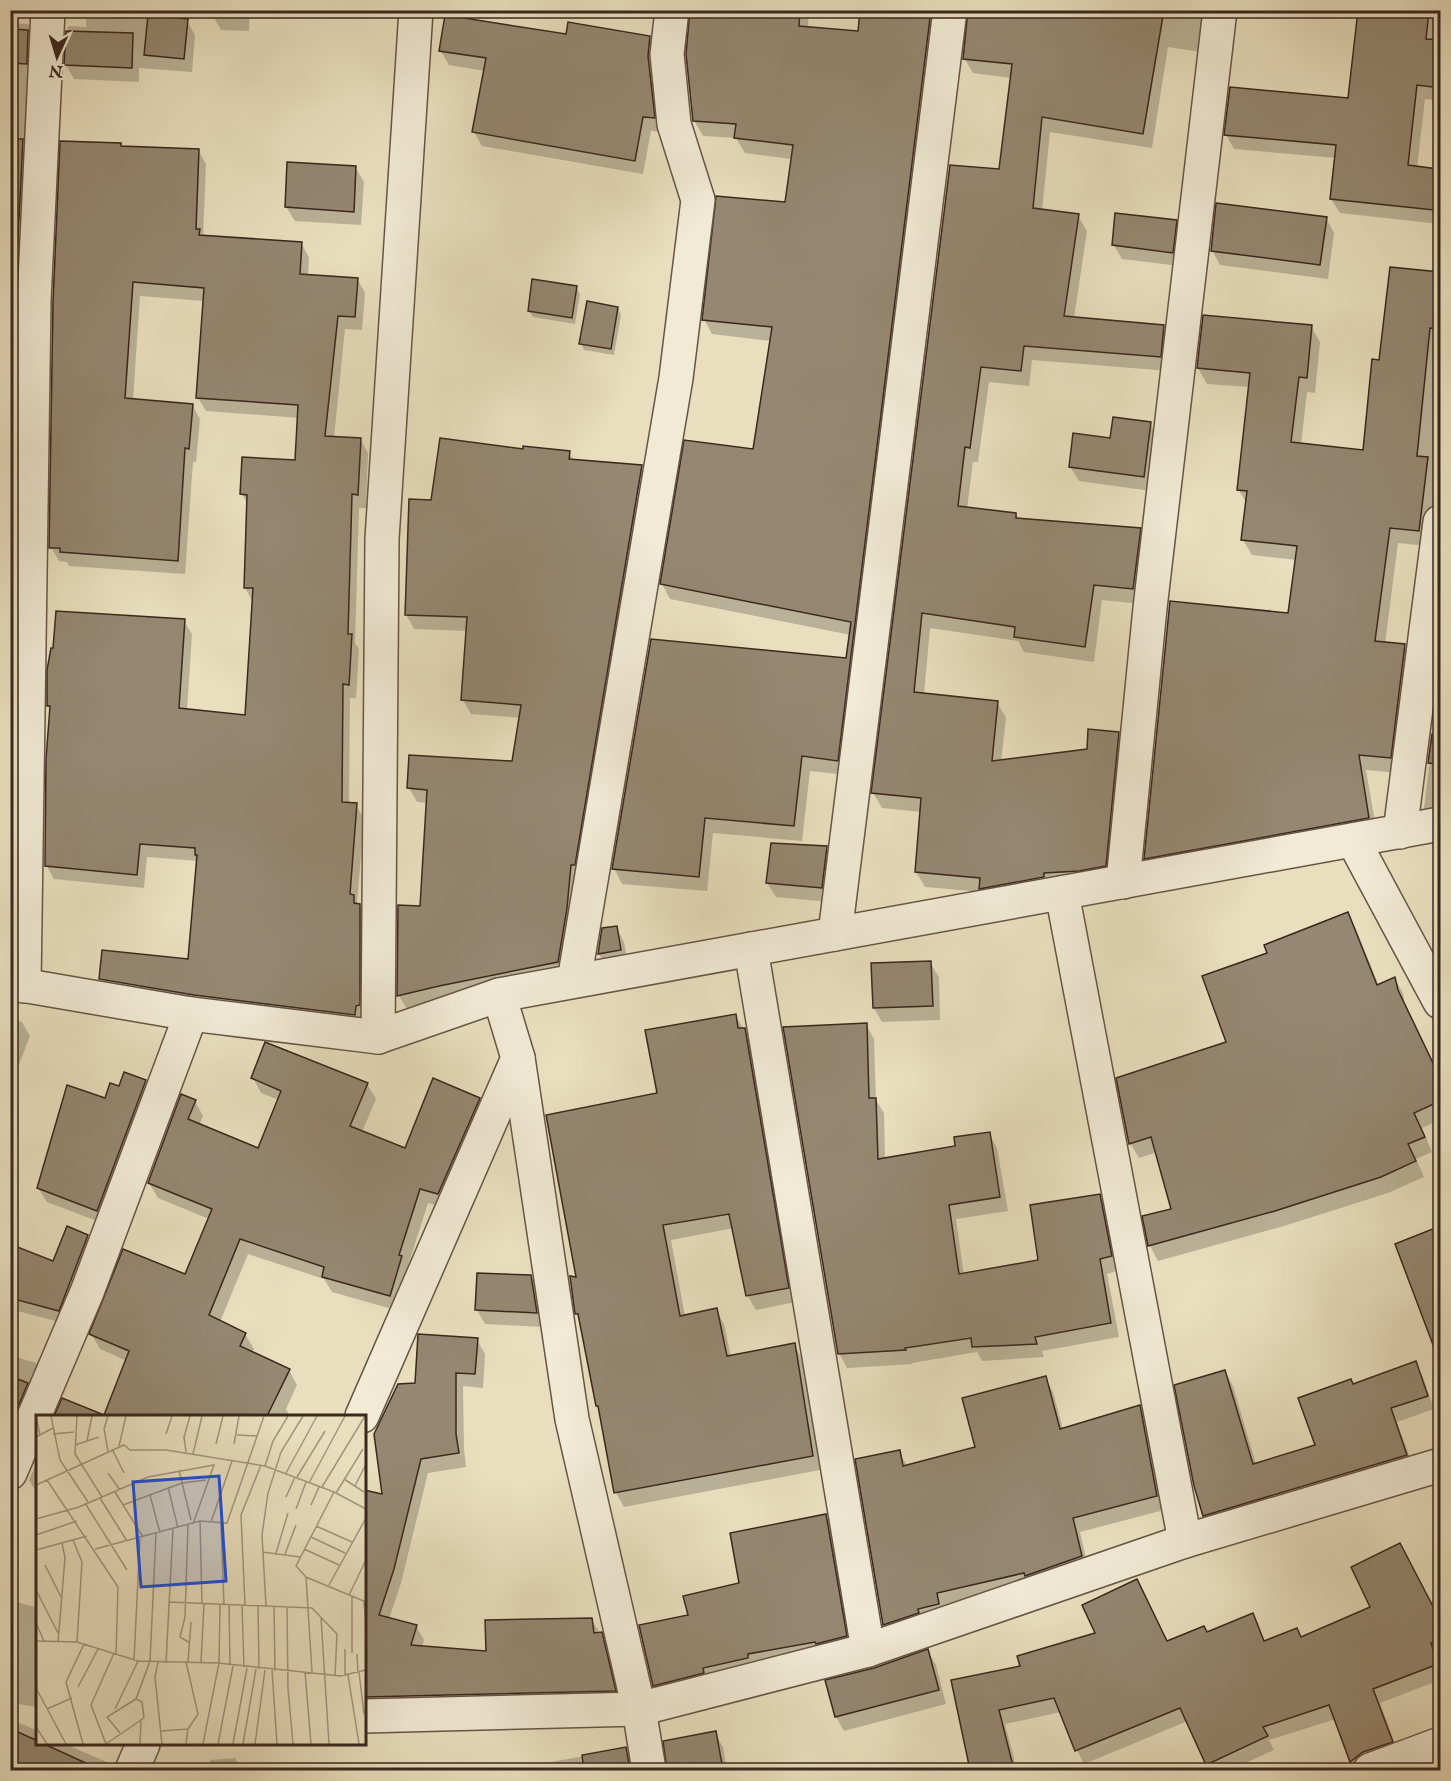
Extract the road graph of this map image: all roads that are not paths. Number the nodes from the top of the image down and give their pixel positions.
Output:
1 (48, 10) edge
2 (416, 10) edge
3 (672, 10) edge
4 (950, 10) edge
5 (1220, 10) edge
6 (1440, 522) edge
7 (1440, 824) edge
8 (1400, 832) junction
9 (1353, 840) junction
10 (1123, 882) junction
11 (1062, 893) junction
12 (835, 934) junction
13 (751, 949) junction
14 (574, 981) junction
15 (17, 985) edge
16 (499, 995) junction
17 (1440, 1002) edge
18 (191, 1014) junction
19 (378, 1037) junction
20 (518, 1058) junction
21 (362, 1415) edge
22 (1440, 1465) edge
23 (10, 1473) edge
24 (1185, 1541) junction
25 (868, 1650) junction
26 (639, 1709) junction
27 (366, 1716) edge
28 (1440, 1744) edge
29 (142, 1745) edge
30 (132, 1770) edge
31 (649, 1770) edge
32 (1370, 1770) edge

1 - 15 street
2 - 19 street
3 - 14 street
4 - 12 street
5 - 10 street
6 - 8 street
7 - 8 street
8 - 9 street
9 - 10 street
9 - 17 street
10 - 11 street
11 - 12 street
11 - 24 street
12 - 13 street
13 - 14 street
13 - 25 street
14 - 16 street
15 - 18 street
16 - 19 street
16 - 20 street
18 - 19 street
18 - 23 street
20 - 21 street
20 - 26 street
22 - 24 street
24 - 25 street
25 - 26 street
26 - 27 street
26 - 31 street
28 - 32 street
29 - 30 street

